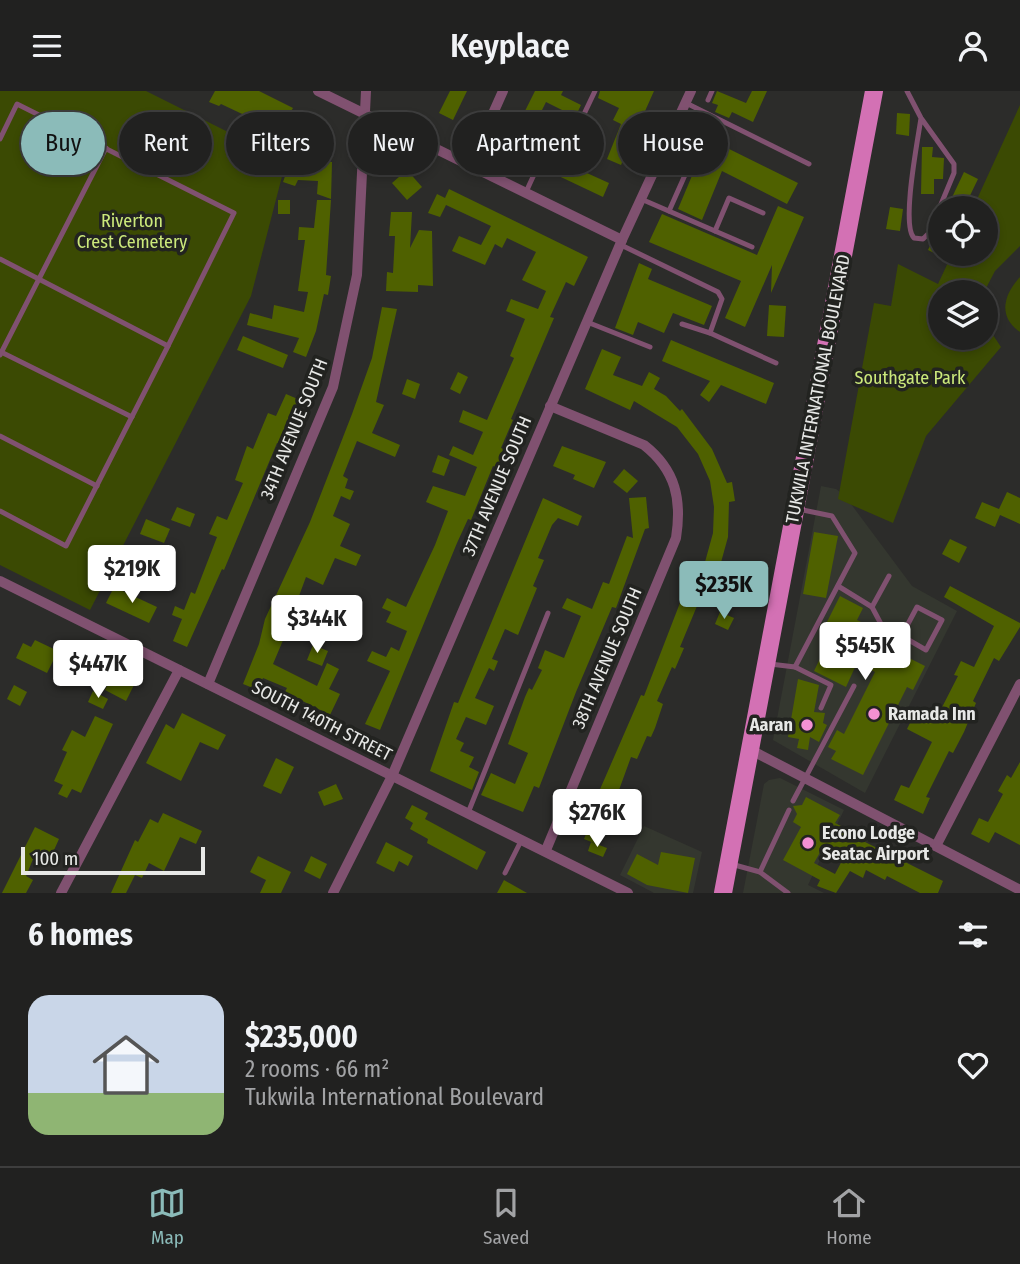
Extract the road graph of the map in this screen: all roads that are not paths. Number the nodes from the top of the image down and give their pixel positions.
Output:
1 (318, 91) edge
2 (366, 91) edge
3 (503, 91) edge
4 (595, 91) edge
5 (691, 91) edge
6 (712, 91) edge
7 (874, 91) edge
8 (907, 91) edge
9 (708, 100) dead end
10 (686, 103) junction
11 (361, 112) edge
12 (365, 112) edge
13 (494, 112) edge
14 (921, 118) junction
15 (0, 139) edge
16 (106, 148) junction
17 (809, 164) dead end
18 (362, 175) edge
19 (490, 175) edge
20 (684, 175) edge
21 (526, 193) junction
22 (641, 199) junction
23 (669, 211) junction
24 (764, 213) dead end
25 (715, 231) junction
26 (622, 242) junction
27 (752, 247) dead end
28 (0, 259) edge
29 (40, 279) junction
30 (587, 322) junction
31 (682, 324) dead end
32 (710, 333) junction
33 (168, 346) junction
34 (650, 347) dead end
35 (1, 353) edge
36 (776, 363) dead end
37 (550, 406) junction
38 (132, 417) junction
39 (0, 436) edge
40 (97, 486) junction
41 (795, 508) junction
42 (0, 511) edge
43 (889, 576) dead end
44 (0, 581) edge
45 (838, 586) junction
46 (872, 607) junction
47 (548, 613) dead end
48 (901, 637) junction
49 (765, 663) junction
50 (795, 667) junction
51 (179, 670) junction
52 (208, 684) junction
53 (1020, 684) edge
54 (854, 686) dead end
55 (821, 708) dead end
56 (749, 749) junction
57 (392, 776) junction
58 (807, 779) junction
59 (793, 801) dead end
60 (789, 810) dead end
61 (468, 813) junction
62 (522, 839) junction
63 (936, 846) junction
64 (546, 850) junction
65 (728, 863) junction
66 (760, 872) junction
67 (505, 873) dead end
68 (1020, 890) edge
69 (335, 892) edge
70 (61, 893) edge
71 (628, 893) edge
72 (723, 893) edge
73 (788, 893) edge

1 - 11 street
2 - 12 street, 34TH AVENUE SOUTH
3 - 13 street
4 - 21 lane
5 - 10 street, 37TH AVENUE SOUTH
6 - 9 lane
7 - 41 main road, TUKWILA INTERNATIONAL BOULEVARD
8 - 14 lane
10 - 17 lane
10 - 22 street, 37TH AVENUE SOUTH
14 - 14 lane
15 - 16 lane
16 - 29 lane
16 - 33 lane
18 - 52 street, 34TH AVENUE SOUTH
19 - 21 street
20 - 23 lane
21 - 26 street
22 - 23 lane
22 - 26 street, 37TH AVENUE SOUTH
23 - 25 lane
24 - 25 lane
25 - 27 lane
26 - 30 street, 37TH AVENUE SOUTH
26 - 32 lane
28 - 29 lane
29 - 33 lane
29 - 35 lane
30 - 34 lane
30 - 37 street, 37TH AVENUE SOUTH
31 - 32 lane
32 - 36 lane
33 - 38 lane
35 - 38 lane
37 - 57 street, 37TH AVENUE SOUTH
37 - 64 street, 38TH AVENUE SOUTH
38 - 40 lane
39 - 40 lane
40 - 42 lane
41 - 45 lane
41 - 49 main road, TUKWILA INTERNATIONAL BOULEVARD
43 - 46 lane
44 - 51 street, SOUTH 140TH STREET
45 - 46 lane
45 - 50 lane
46 - 48 lane
47 - 61 lane
48 - 48 lane
49 - 50 lane
49 - 56 main road, TUKWILA INTERNATIONAL BOULEVARD
50 - 55 lane
51 - 52 street, SOUTH 140TH STREET
51 - 70 street
52 - 57 street, SOUTH 140TH STREET
53 - 63 street
54 - 58 lane
56 - 58 street
56 - 65 main road, TUKWILA INTERNATIONAL BOULEVARD
57 - 61 street, SOUTH 140TH STREET
57 - 69 street, 37TH AVENUE SOUTH
58 - 59 lane
58 - 63 street
60 - 66 lane
61 - 62 street, SOUTH 140TH STREET
62 - 64 street, SOUTH 140TH STREET
62 - 67 lane
63 - 68 street
64 - 71 street, SOUTH 140TH STREET
65 - 66 lane
65 - 72 main road, TUKWILA INTERNATIONAL BOULEVARD
66 - 73 lane

